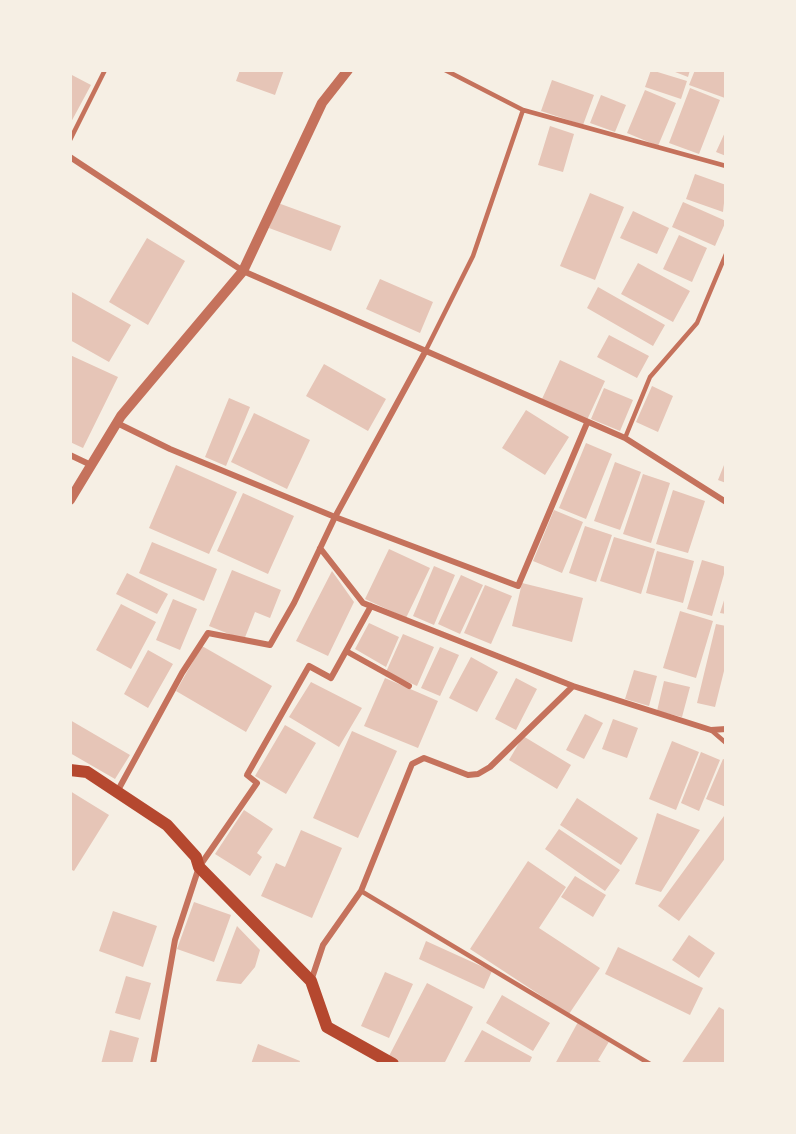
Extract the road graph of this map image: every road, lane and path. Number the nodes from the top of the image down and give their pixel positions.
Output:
1 (105, 70) edge
2 (348, 70) edge
3 (445, 70) edge
4 (523, 111) junction
5 (70, 140) edge
6 (70, 157) edge
7 (726, 166) edge
8 (726, 254) edge
9 (243, 271) junction
10 (425, 352) junction
11 (117, 423) junction
12 (587, 423) junction
13 (626, 438) junction
14 (70, 455) edge
15 (91, 465) junction
16 (70, 500) edge
17 (726, 502) edge
18 (335, 517) junction
19 (320, 548) junction
20 (371, 606) junction
21 (346, 651) junction
22 (409, 686) dead end
23 (573, 687) junction
24 (726, 729) edge
25 (711, 730) junction
26 (726, 743) edge
27 (70, 770) edge
28 (117, 792) junction
29 (199, 867) junction
30 (361, 891) junction
31 (310, 981) junction
32 (378, 1060) edge
33 (153, 1064) edge
34 (393, 1064) edge
35 (650, 1064) edge

1 - 5 lane
2 - 9 street
3 - 4 lane
4 - 7 lane
4 - 10 lane
6 - 9 street
8 - 13 lane
9 - 10 street
9 - 11 street
10 - 12 street
10 - 18 street
11 - 15 street
11 - 18 street
12 - 13 street
12 - 18 street
13 - 17 street
14 - 15 street
15 - 16 street
18 - 19 street
19 - 20 street
19 - 28 street
20 - 21 street
20 - 23 street
21 - 22 street
21 - 29 street
23 - 25 street
23 - 30 street
24 - 25 street
25 - 26 lane
27 - 28 main road
28 - 29 main road
29 - 31 main road
29 - 33 street
30 - 31 street
30 - 35 lane
31 - 32 main road
32 - 34 main road

